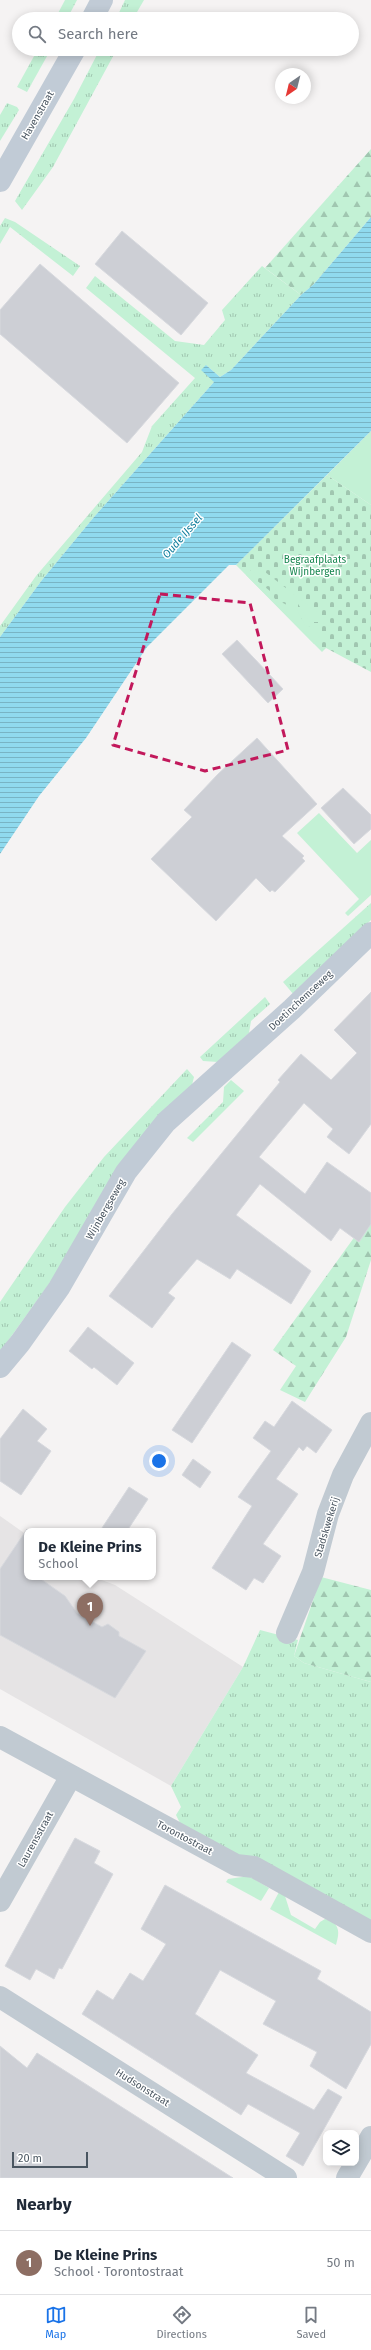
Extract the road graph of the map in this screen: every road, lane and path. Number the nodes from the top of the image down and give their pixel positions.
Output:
1 (102, 0) edge
2 (96, 12) edge
3 (71, 56) edge
4 (0, 181) edge
5 (371, 933) edge
6 (229, 1067) joint
7 (0, 1367) edge
8 (371, 1423) edge
9 (287, 1633) dead end
10 (0, 1737) edge
11 (71, 1776) junction
12 (0, 1901) edge
13 (371, 1932) edge
14 (0, 1996) edge
15 (371, 2137) edge
16 (286, 2178) edge
17 (347, 2178) edge

1 - 2 street
3 - 4 street, Havenstraat
5 - 6 street, Doetinchemseweg
6 - 7 street, Wijnbergseweg
8 - 9 street, Stadskwekerij
10 - 11 street, Torontostraat
11 - 12 street, Laurensstraat
11 - 13 street, Torontostraat
14 - 16 street, Hudsonstraat
15 - 17 street

